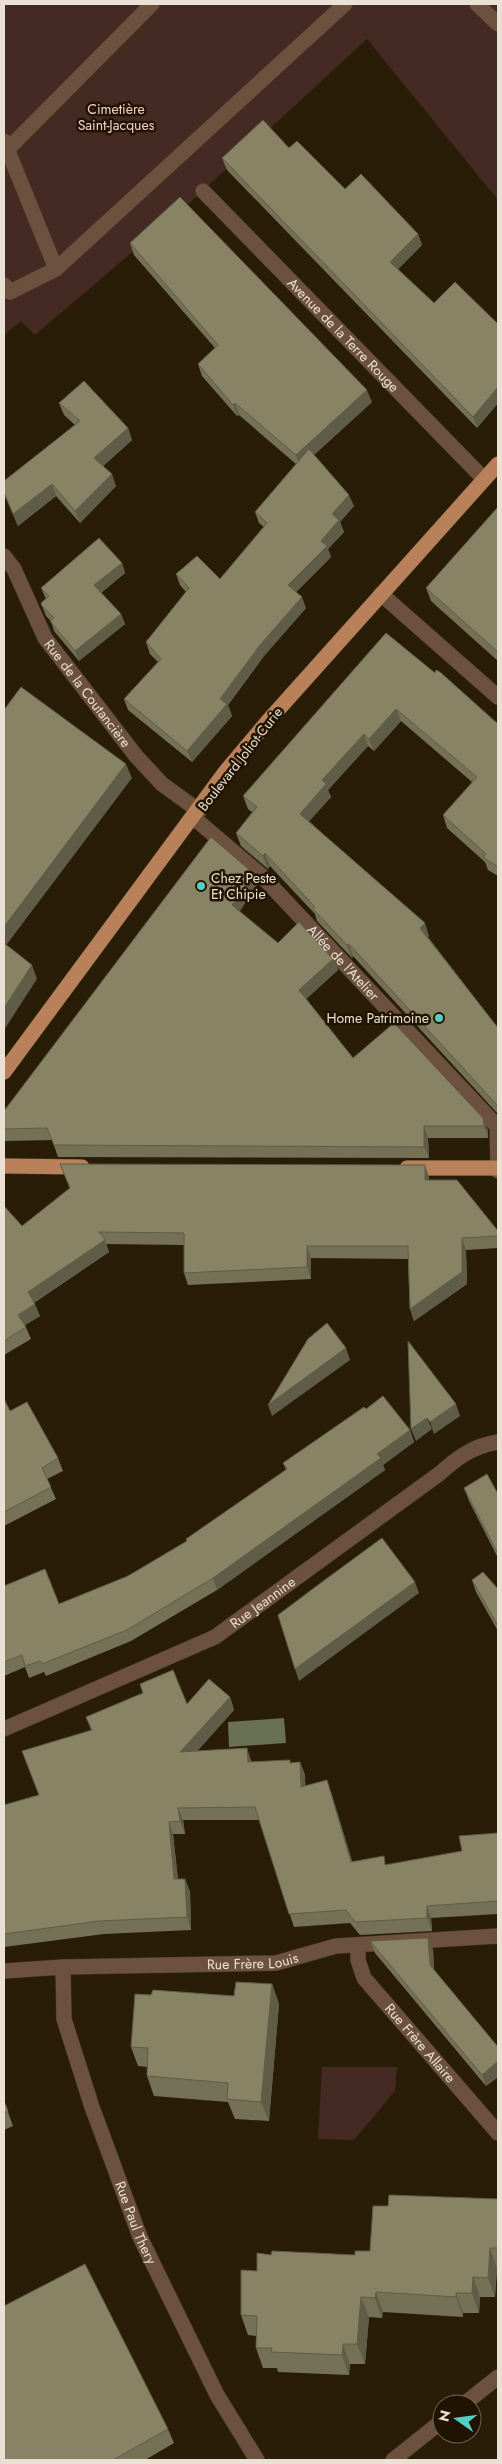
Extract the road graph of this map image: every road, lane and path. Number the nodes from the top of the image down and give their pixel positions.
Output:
1 (152, 4) edge
2 (477, 4) edge
3 (341, 5) edge
4 (498, 24) edge
5 (6, 146) edge
6 (203, 191) dead end
7 (56, 269) junction
8 (4, 285) edge
9 (498, 464) edge
10 (484, 479) junction
11 (4, 556) edge
12 (381, 594) junction
13 (498, 697) edge
14 (196, 814) junction
15 (4, 1072) edge
16 (4, 1166) edge
17 (102, 1168) edge
18 (389, 1168) edge
19 (498, 1169) edge
20 (498, 1442) edge
21 (4, 1729) edge
22 (498, 1936) edge
23 (358, 1945) junction
24 (63, 1967) junction
25 (4, 1971) edge
26 (498, 2133) edge
27 (498, 2377) edge
28 (477, 2394) edge
29 (432, 2430) edge
30 (257, 2460) edge
31 (393, 2460) edge

1 - 5 street
2 - 4 street
3 - 7 street
5 - 7 street
6 - 10 street, Avenue de la Terre Rouge
7 - 8 street
9 - 10 main road, Boulevard Joliot-Curie
10 - 12 main road, Boulevard Joliot-Curie
11 - 14 street, Rue de la Coutancière
12 - 13 street
12 - 14 main road, Boulevard Joliot-Curie
14 - 15 main road, Boulevard Joliot-Curie
14 - 19 street, Allée de l'Atelier
16 - 17 main road
18 - 19 main road
20 - 21 street, Rue Jeannine
22 - 23 street, Rue Frère Louis
23 - 24 street, Rue Frère Louis
23 - 26 street, Rue Frère Allaire
24 - 25 street, Rue Frère Louis
24 - 30 street, Rue Paul Thery
27 - 28 street
29 - 31 street

